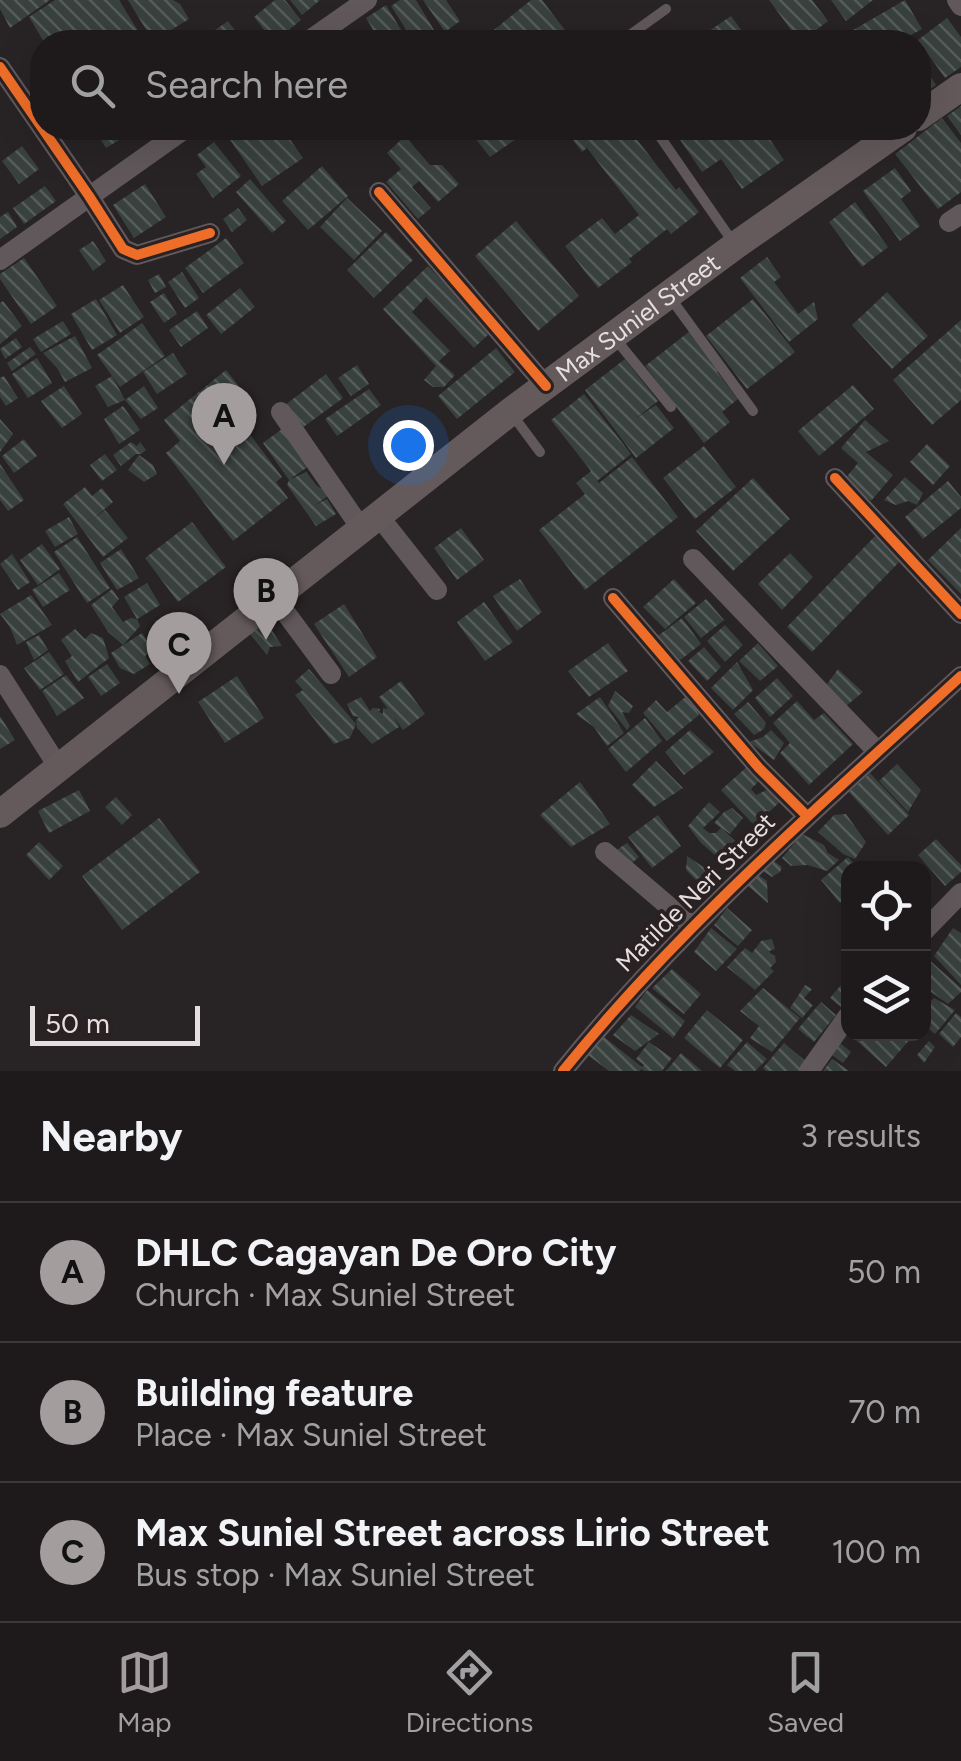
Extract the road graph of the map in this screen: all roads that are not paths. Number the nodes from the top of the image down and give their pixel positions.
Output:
1 (368, 0) edge
2 (956, 0) edge
3 (961, 6) edge
4 (666, 9) dead end
5 (324, 30) edge
6 (637, 30) edge
7 (0, 67) edge
8 (961, 87) edge
9 (931, 108) edge
10 (30, 110) edge
11 (50, 140) edge
12 (169, 140) edge
13 (662, 140) edge
14 (887, 140) edge
15 (379, 192) dead end
16 (89, 196) junction
17 (210, 233) dead end
18 (736, 245) junction
19 (0, 260) edge
20 (668, 295) junction
21 (612, 335) junction
22 (546, 386) junction
23 (672, 407) dead end
24 (753, 411) dead end
25 (281, 412) dead end
26 (510, 412) junction
27 (540, 452) dead end
28 (835, 478) dead end
29 (370, 522) junction
30 (692, 559) dead end
31 (437, 590) dead end
32 (274, 597) junction
33 (613, 598) dead end
34 (961, 614) edge
35 (331, 674) dead end
36 (0, 675) edge
37 (961, 676) edge
38 (878, 752) junction
39 (59, 768) junction
40 (0, 814) edge
41 (808, 816) junction
42 (605, 852) dead end
43 (961, 893) edge
44 (931, 924) edge
45 (692, 926) junction
46 (841, 1026) edge
47 (563, 1071) edge
48 (809, 1071) edge

1 - 5 street
2 - 3 street
4 - 6 lane
7 - 10 street
8 - 9 main road
11 - 16 street
12 - 16 street
13 - 18 lane
14 - 18 main road, Max Suniel Street
15 - 22 street
16 - 17 street
16 - 19 street
18 - 20 main road, Max Suniel Street
20 - 21 main road, Max Suniel Street
20 - 24 lane
21 - 22 main road, Max Suniel Street
21 - 23 lane
22 - 26 main road, Max Suniel Street
25 - 29 street
26 - 27 lane
26 - 29 main road, Max Suniel Street
28 - 34 street
29 - 31 street
29 - 32 main road, Max Suniel Street
30 - 38 street
32 - 35 street
32 - 39 main road, Max Suniel Street
33 - 41 street
36 - 39 street
37 - 38 street, Matilde Neri Street
38 - 41 street, Matilde Neri Street
39 - 40 main road, Max Suniel Street
41 - 45 street, Matilde Neri Street
42 - 45 street
43 - 44 street
45 - 47 street, Matilde Neri Street
46 - 48 street

